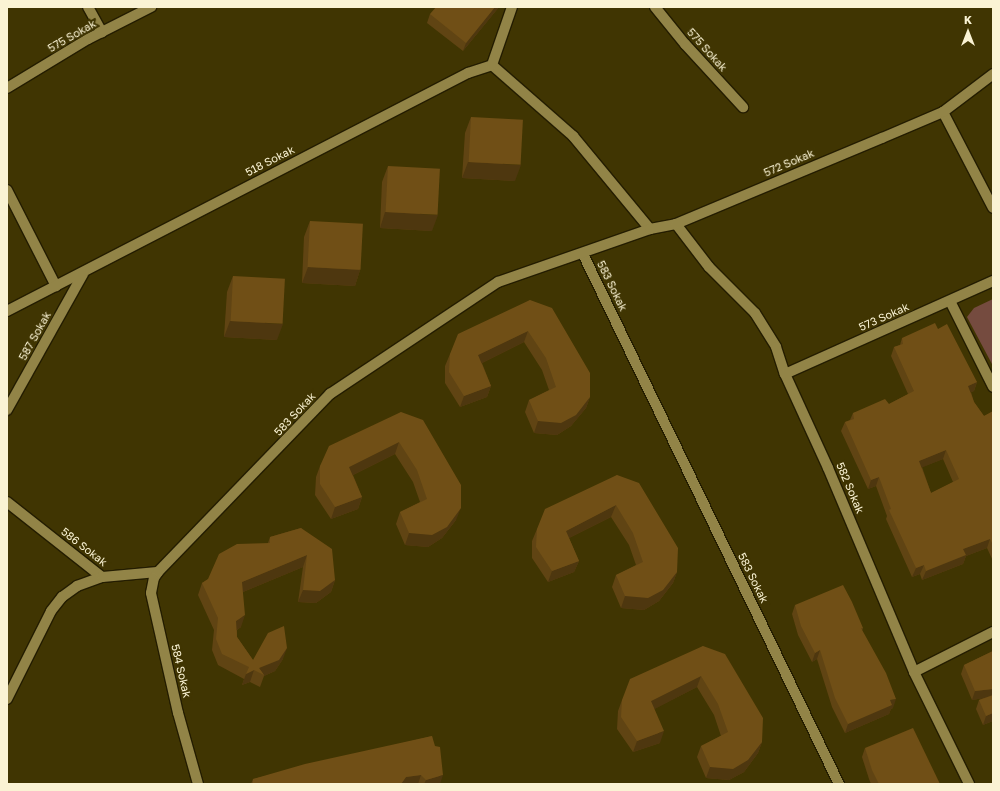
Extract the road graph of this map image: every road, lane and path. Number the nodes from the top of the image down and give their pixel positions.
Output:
1 (88, 7) edge
2 (151, 7) edge
3 (512, 7) edge
4 (655, 7) edge
5 (102, 32) junction
6 (492, 65) junction
7 (993, 74) edge
8 (7, 88) edge
9 (743, 107) dead end
10 (942, 112) junction
11 (7, 190) edge
12 (993, 208) edge
13 (676, 224) junction
14 (650, 229) junction
15 (583, 254) junction
16 (83, 274) junction
17 (993, 281) edge
18 (56, 286) junction
19 (950, 301) junction
20 (7, 311) edge
21 (785, 374) junction
22 (993, 387) edge
23 (8, 407) edge
24 (7, 502) edge
25 (161, 568) junction
26 (102, 577) junction
27 (993, 632) edge
28 (914, 672) junction
29 (7, 699) edge
30 (198, 784) edge
31 (839, 784) edge
32 (968, 784) edge

1 - 5 street
2 - 5 street, 575 Sokak
3 - 6 street
4 - 9 street, 575 Sokak
5 - 8 street, 575 Sokak
6 - 14 street
6 - 16 street, 518 Sokak
7 - 10 street, 572 Sokak
10 - 12 street
10 - 13 street, 572 Sokak
11 - 18 street
13 - 14 street, 572 Sokak
13 - 21 street, 582 Sokak
14 - 15 street, 572 Sokak
15 - 25 street, 583 Sokak
15 - 31 street, 583 Sokak
16 - 18 street, 518 Sokak
16 - 23 street, 587 Sokak
17 - 19 street, 573 Sokak
18 - 20 street, 518 Sokak
19 - 21 street, 573 Sokak
19 - 22 street
21 - 28 street, 582 Sokak
24 - 26 street, 586 Sokak
25 - 26 street, 586 Sokak
25 - 30 street, 584 Sokak
26 - 29 street
27 - 28 street
28 - 32 street, 582 Sokak

